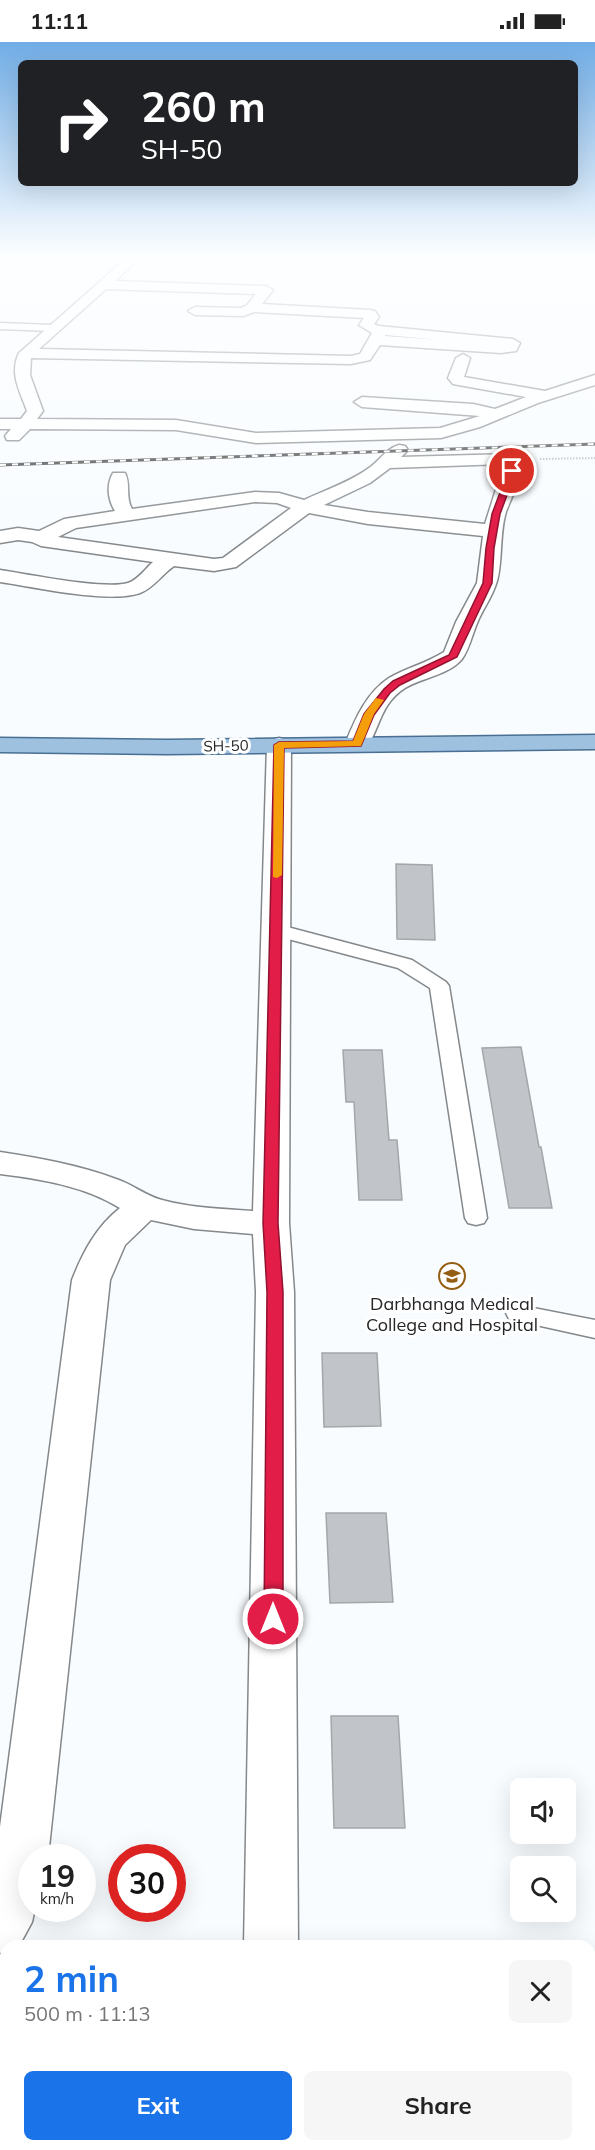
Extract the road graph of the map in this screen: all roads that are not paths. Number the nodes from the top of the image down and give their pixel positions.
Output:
1 (26, 353) edge
2 (43, 353) edge
3 (367, 353) edge
4 (463, 358) dead end
5 (595, 380) edge
6 (546, 395) junction
7 (362, 402) dead end
8 (572, 405) dead end
9 (505, 411) junction
10 (0, 424) edge
11 (26, 424) junction
12 (423, 434) junction
13 (0, 446) edge
14 (384, 463) junction
15 (119, 477) dead end
16 (305, 507) junction
17 (126, 515) junction
18 (493, 531) junction
19 (0, 537) edge
20 (41, 540) dead end
21 (186, 561) junction
22 (0, 576) edge
23 (595, 742) edge
24 (357, 744) junction
25 (0, 745) edge
26 (279, 745) junction
27 (276, 930) junction
28 (0, 1163) edge
29 (145, 1207) junction
30 (476, 1218) dead end
31 (271, 1223) junction
32 (518, 1313) dead end
33 (595, 1329) edge
34 (0, 1928) edge
35 (271, 1940) edge

1 - 11 street
2 - 3 street
4 - 6 street
5 - 6 street
6 - 9 street
7 - 9 street
8 - 9 street
9 - 12 street
10 - 11 street
11 - 12 street
11 - 13 street
12 - 14 street
14 - 16 street
14 - 18 street
15 - 17 street
16 - 17 street
16 - 18 street
16 - 21 street
17 - 19 street
18 - 24 street
20 - 21 street
21 - 22 street
23 - 24 main road, SH-50
24 - 26 main road, SH-50
25 - 26 main road, SH-50
26 - 27 street
27 - 30 lane
27 - 31 street
28 - 29 street
29 - 31 street
29 - 34 street
31 - 35 street
32 - 33 lane

